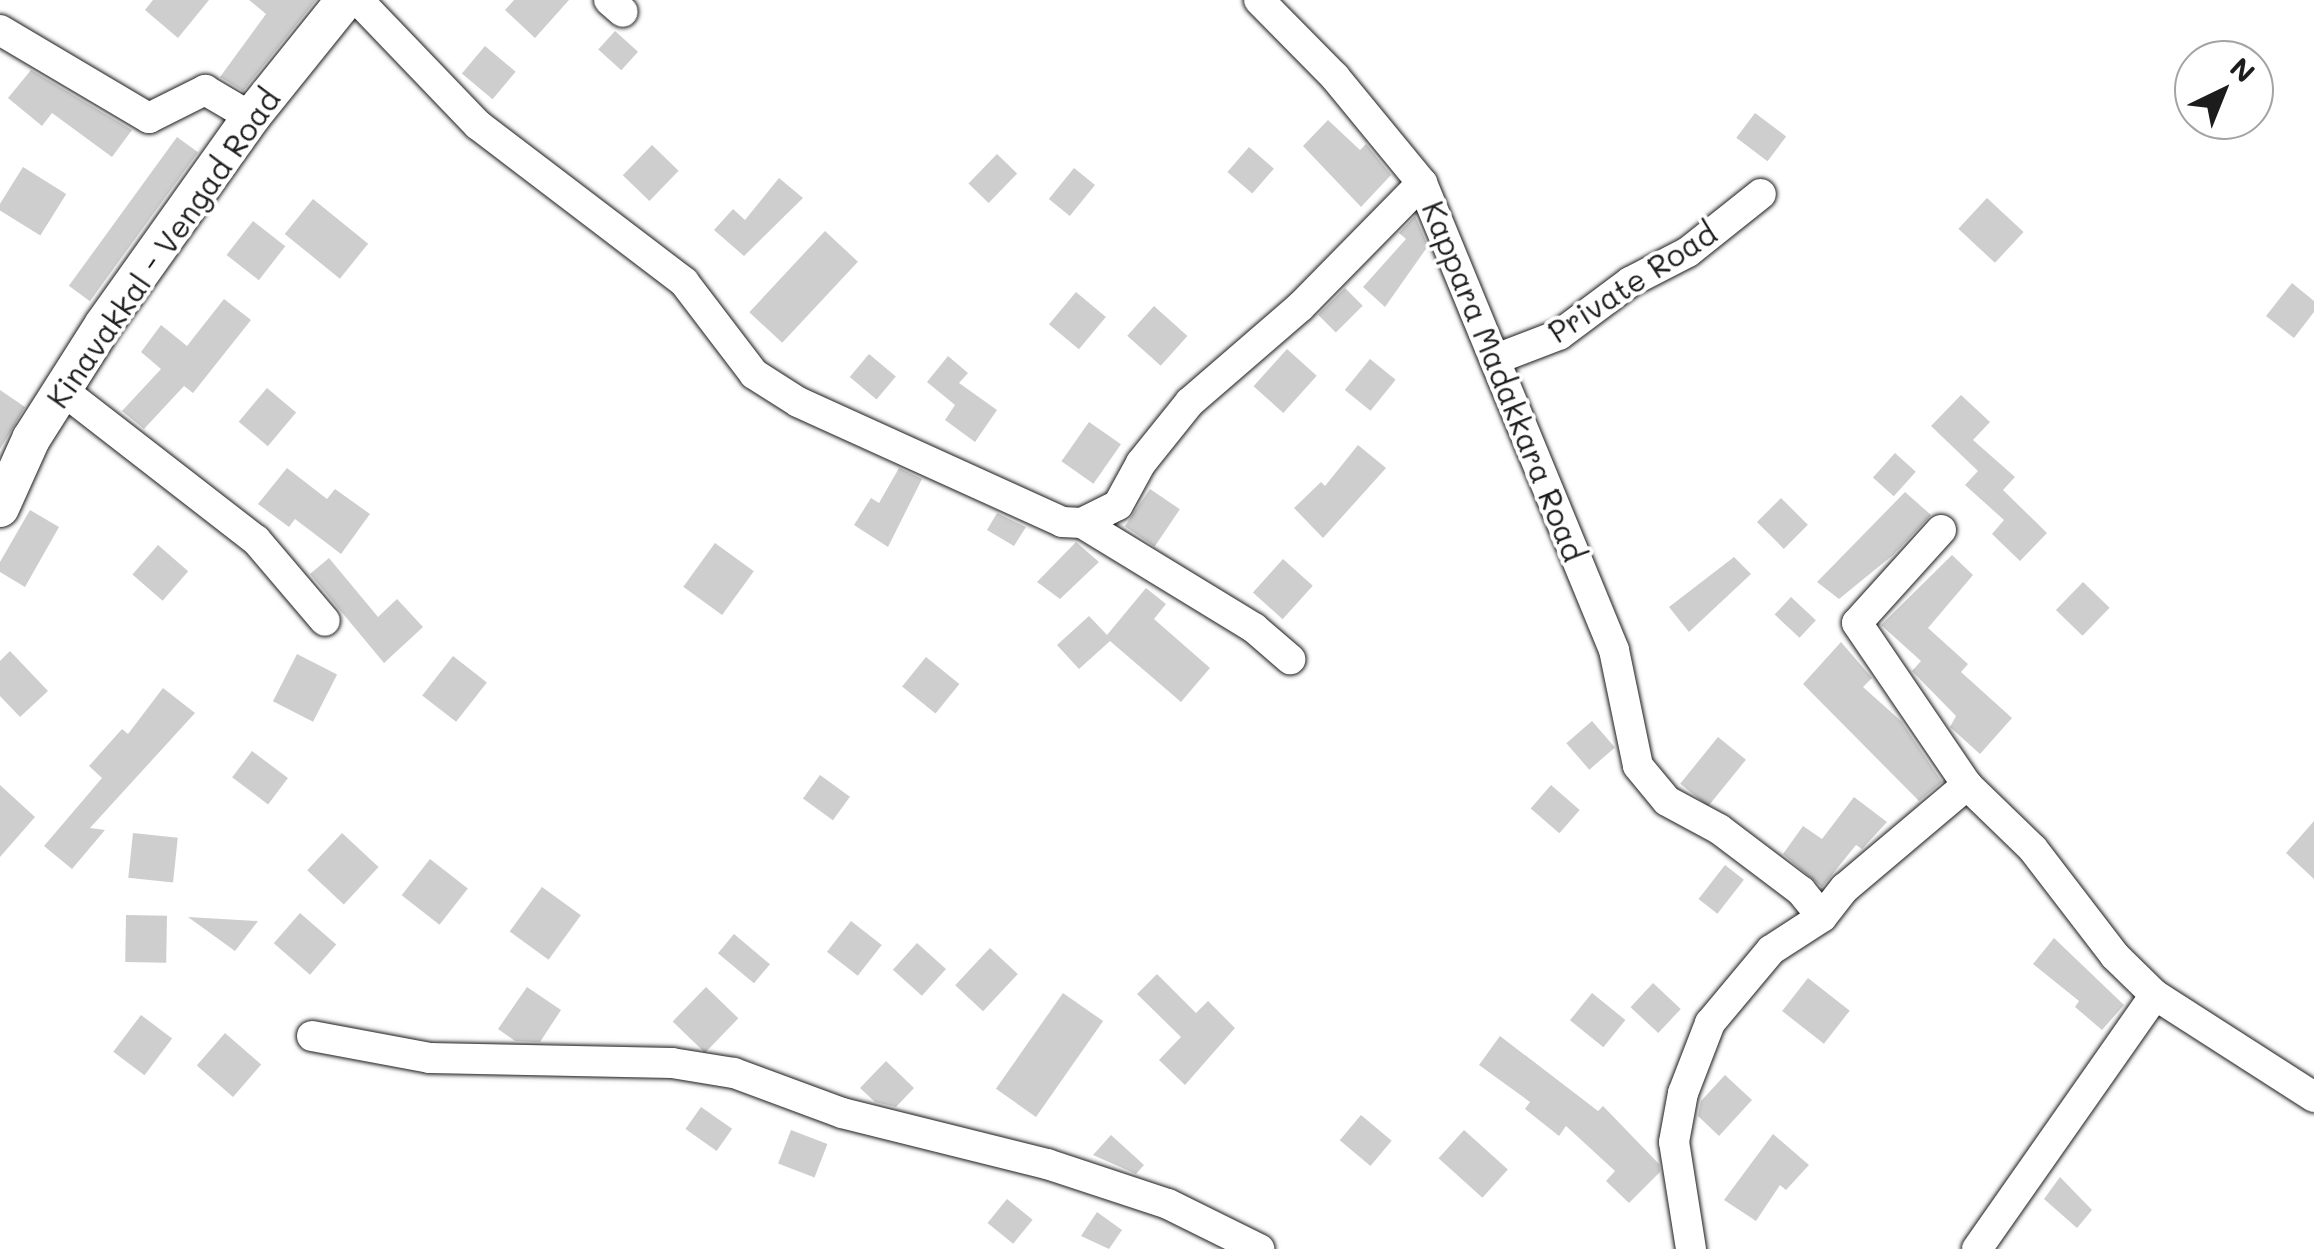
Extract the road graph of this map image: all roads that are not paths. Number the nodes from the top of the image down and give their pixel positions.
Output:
1 (345, 0) edge
2 (358, 0) edge
3 (1259, 0) edge
4 (0, 30) edge
5 (251, 118) junction
6 (1422, 183) junction
7 (1760, 194) dead end
8 (1496, 359) junction
9 (61, 389) junction
10 (0, 508) edge
11 (1082, 523) junction
12 (1941, 530) dead end
13 (325, 620) dead end
14 (1290, 659) dead end
15 (1967, 785) junction
16 (1822, 917) junction
17 (2155, 995) junction
18 (312, 1036) dead end
19 (2314, 1097) edge
20 (1259, 1249) edge
21 (1692, 1249) edge
22 (1977, 1249) edge

1 - 5 main road, Kinavakkal - Vengad Road
2 - 11 street
3 - 6 street
4 - 5 street
5 - 9 main road, Kinavakkal - Vengad Road
6 - 8 street, Kappara Madakkara Road
6 - 11 street, Kappara Madakkara Road
7 - 8 street, Private Road
8 - 16 street, Kappara Madakkara Road
9 - 10 main road, Kinavakkal - Vengad Road
9 - 13 street
11 - 14 street
12 - 15 street
15 - 16 street
15 - 17 street
16 - 21 street
17 - 19 street
17 - 22 street
18 - 20 street

